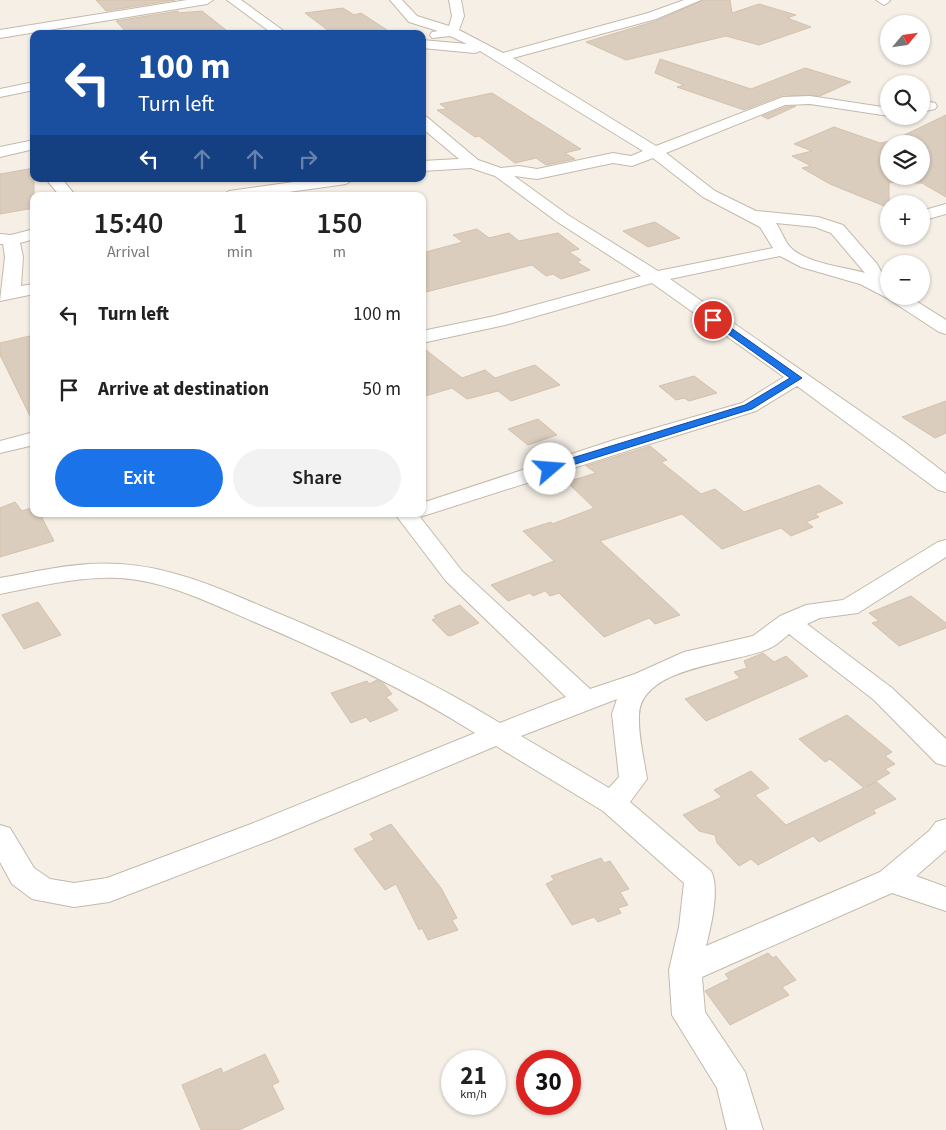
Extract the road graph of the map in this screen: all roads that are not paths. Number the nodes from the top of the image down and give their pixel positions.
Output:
1 (206, 0) edge
2 (233, 0) edge
3 (455, 0) edge
4 (696, 0) edge
5 (403, 1) edge
6 (276, 30) edge
7 (446, 30) junction
8 (426, 33) edge
9 (0, 34) edge
10 (426, 38) edge
11 (426, 45) edge
12 (495, 54) junction
13 (30, 87) edge
14 (0, 93) edge
15 (880, 111) edge
16 (426, 123) edge
17 (30, 148) edge
18 (0, 152) edge
19 (656, 153) junction
20 (473, 163) junction
21 (426, 166) edge
22 (500, 173) junction
23 (537, 174) junction
24 (56, 182) edge
25 (326, 182) edge
26 (65, 192) edge
27 (259, 192) edge
28 (535, 199) junction
29 (946, 209) edge
30 (930, 213) edge
31 (753, 216) junction
32 (30, 235) edge
33 (5, 240) edge
34 (782, 251) junction
35 (655, 277) junction
36 (880, 285) edge
37 (880, 288) edge
38 (30, 290) edge
39 (0, 296) edge
40 (909, 305) edge
41 (946, 328) edge
42 (426, 336) edge
43 (797, 378) junction
44 (30, 439) edge
45 (0, 447) edge
46 (946, 485) edge
47 (426, 510) edge
48 (415, 517) edge
49 (946, 548) edge
50 (0, 586) edge
51 (789, 622) junction
52 (644, 680) junction
53 (585, 700) junction
54 (498, 734) junction
55 (946, 756) edge
56 (612, 803) junction
57 (0, 836) edge
58 (944, 838) edge
59 (891, 880) junction
60 (946, 899) edge
61 (684, 970) junction
62 (745, 1130) edge

1 - 9 street
2 - 6 street
3 - 7 street
4 - 12 street
5 - 7 street
7 - 8 street
7 - 10 street
7 - 12 street
11 - 12 street
12 - 19 street
13 - 14 street
15 - 19 street
16 - 20 street
17 - 18 street
19 - 23 street
19 - 31 street
20 - 21 street
20 - 22 street
22 - 23 street
22 - 28 street
23 - 28 street
24 - 26 street
25 - 27 street
28 - 35 street
29 - 30 street
31 - 34 street
31 - 36 street
32 - 33 street
33 - 39 street
34 - 35 street
34 - 37 street
35 - 42 street
35 - 43 street
38 - 39 street
40 - 41 street
43 - 46 street
43 - 47 street
44 - 45 street
48 - 53 street
49 - 51 street
50 - 54 street
51 - 52 street
51 - 55 street
52 - 53 street
52 - 56 street
53 - 54 street
54 - 56 street
54 - 57 street
56 - 61 street
58 - 59 street
59 - 60 street
59 - 61 street
61 - 62 street

